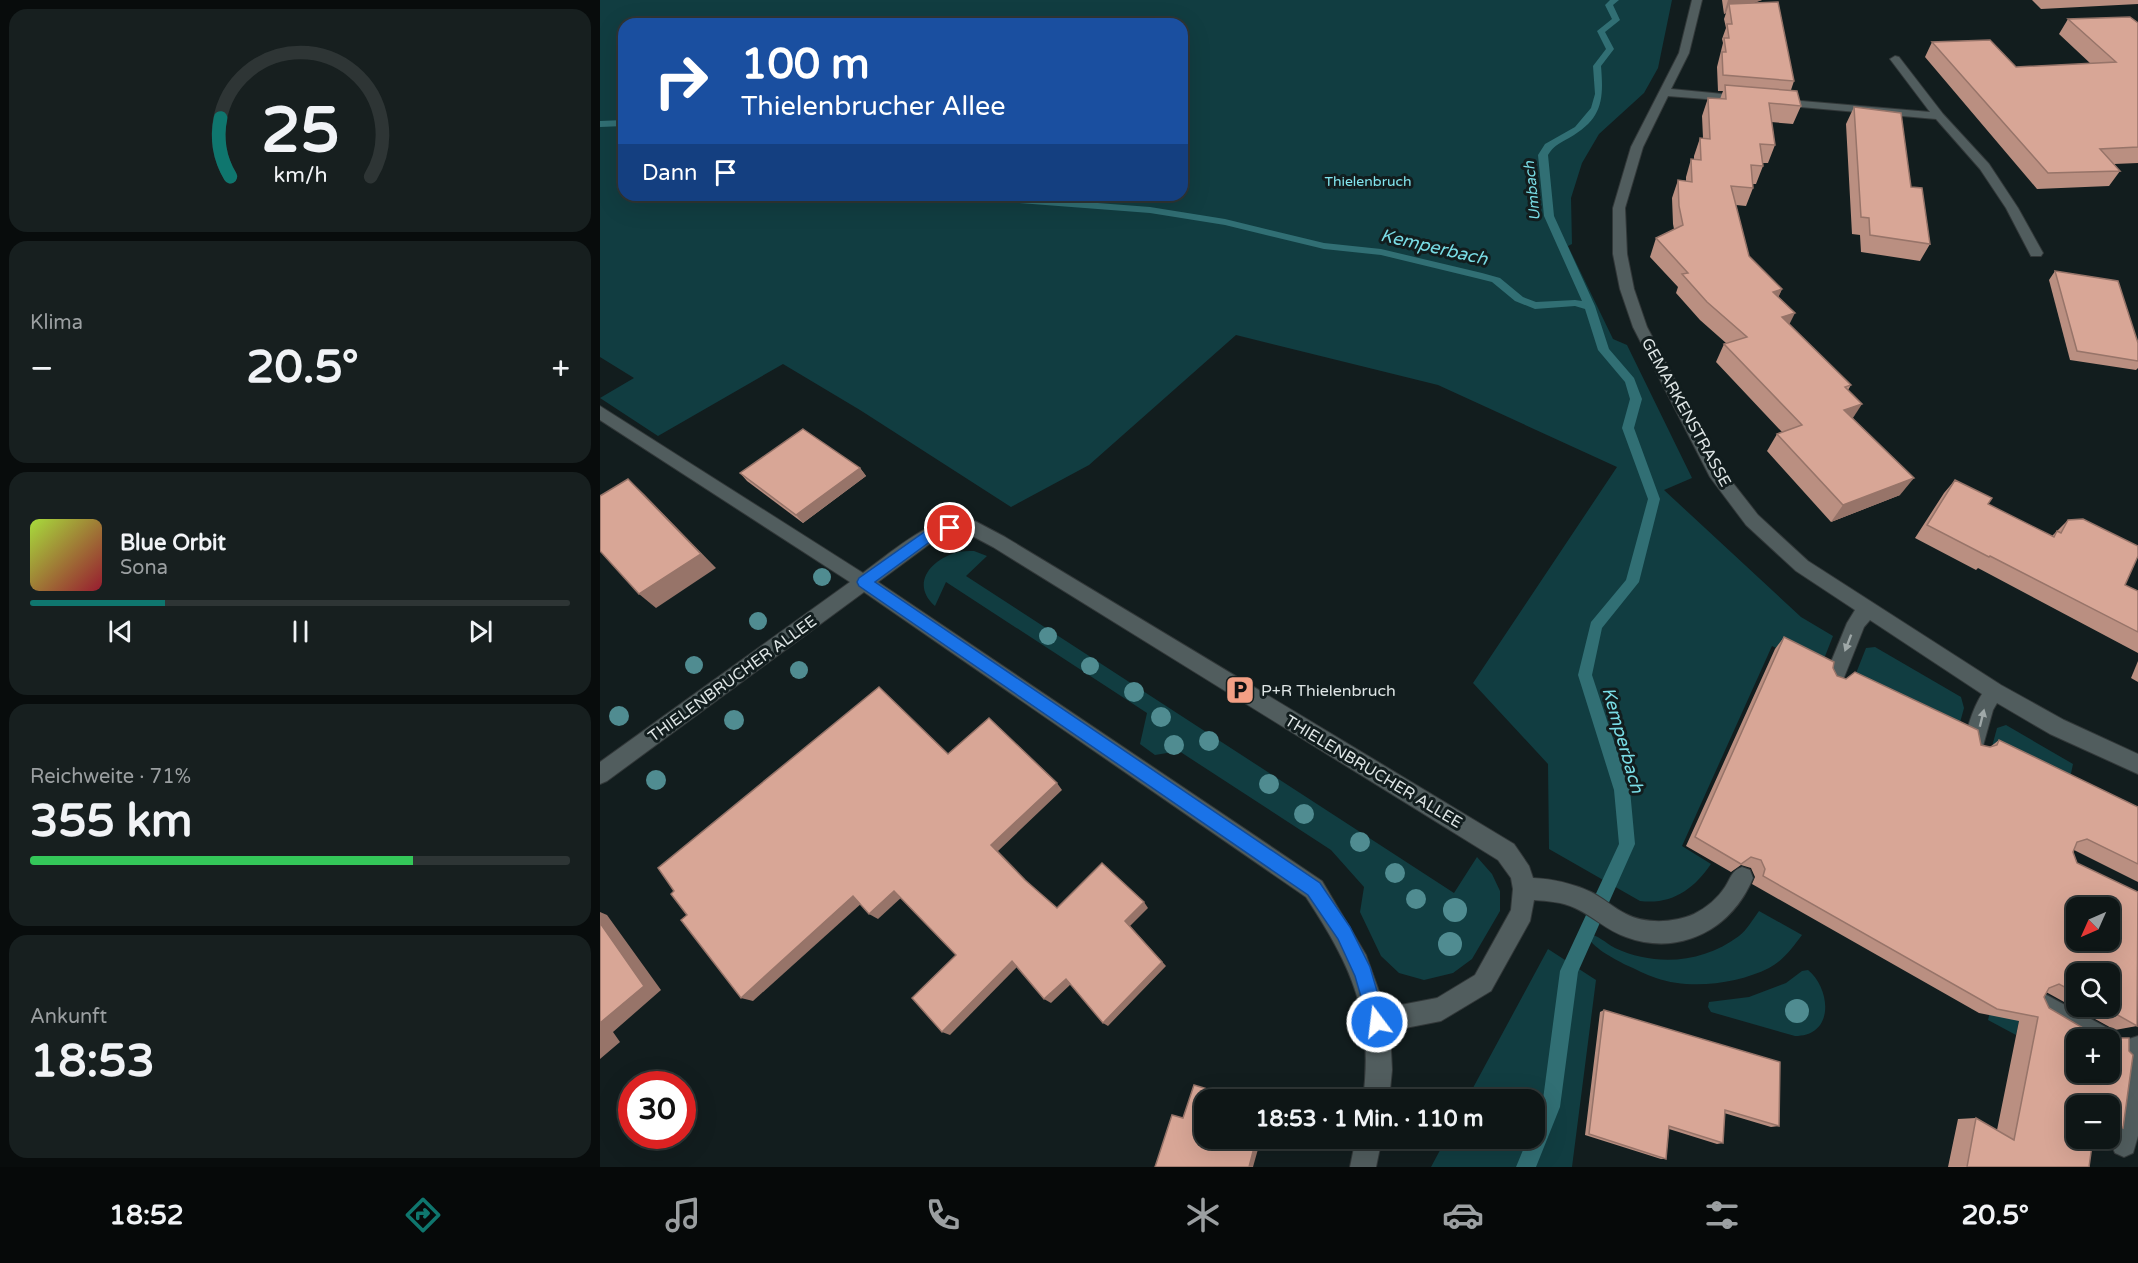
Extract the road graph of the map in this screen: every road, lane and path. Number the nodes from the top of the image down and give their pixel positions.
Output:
1 (1697, 0) edge
2 (1895, 59) dead end
3 (1665, 92) junction
4 (1939, 116) junction
5 (2037, 253) dead end
6 (600, 412) edge
7 (864, 582) junction
8 (1867, 610) junction
9 (1834, 679) edge
10 (1994, 692) junction
11 (1974, 746) edge
12 (2138, 764) edge
13 (600, 774) edge
14 (1742, 878) edge
15 (1524, 889) junction
16 (2039, 1003) edge
17 (1377, 1022) junction
18 (2085, 1029) edge
19 (2120, 1046) edge
20 (2137, 1053) edge
21 (1378, 1089) edge
22 (2124, 1144) edge
23 (1367, 1149) edge
24 (1364, 1167) edge

1 - 3 street, GEMARKENSTRASSE
2 - 4 street
3 - 4 street
3 - 8 street, GEMARKENSTRASSE
4 - 5 street
6 - 7 street
7 - 13 street, THIELENBRUCHER ALLEE
7 - 15 street, THIELENBRUCHER ALLEE
7 - 17 street
8 -> 9 street
8 - 10 street, GEMARKENSTRASSE
11 -> 10 street
10 - 12 street, GEMARKENSTRASSE
14 - 15 street
15 - 17 street
16 - 18 street
17 - 21 street
19 - 20 street
20 - 22 street
23 - 24 street

